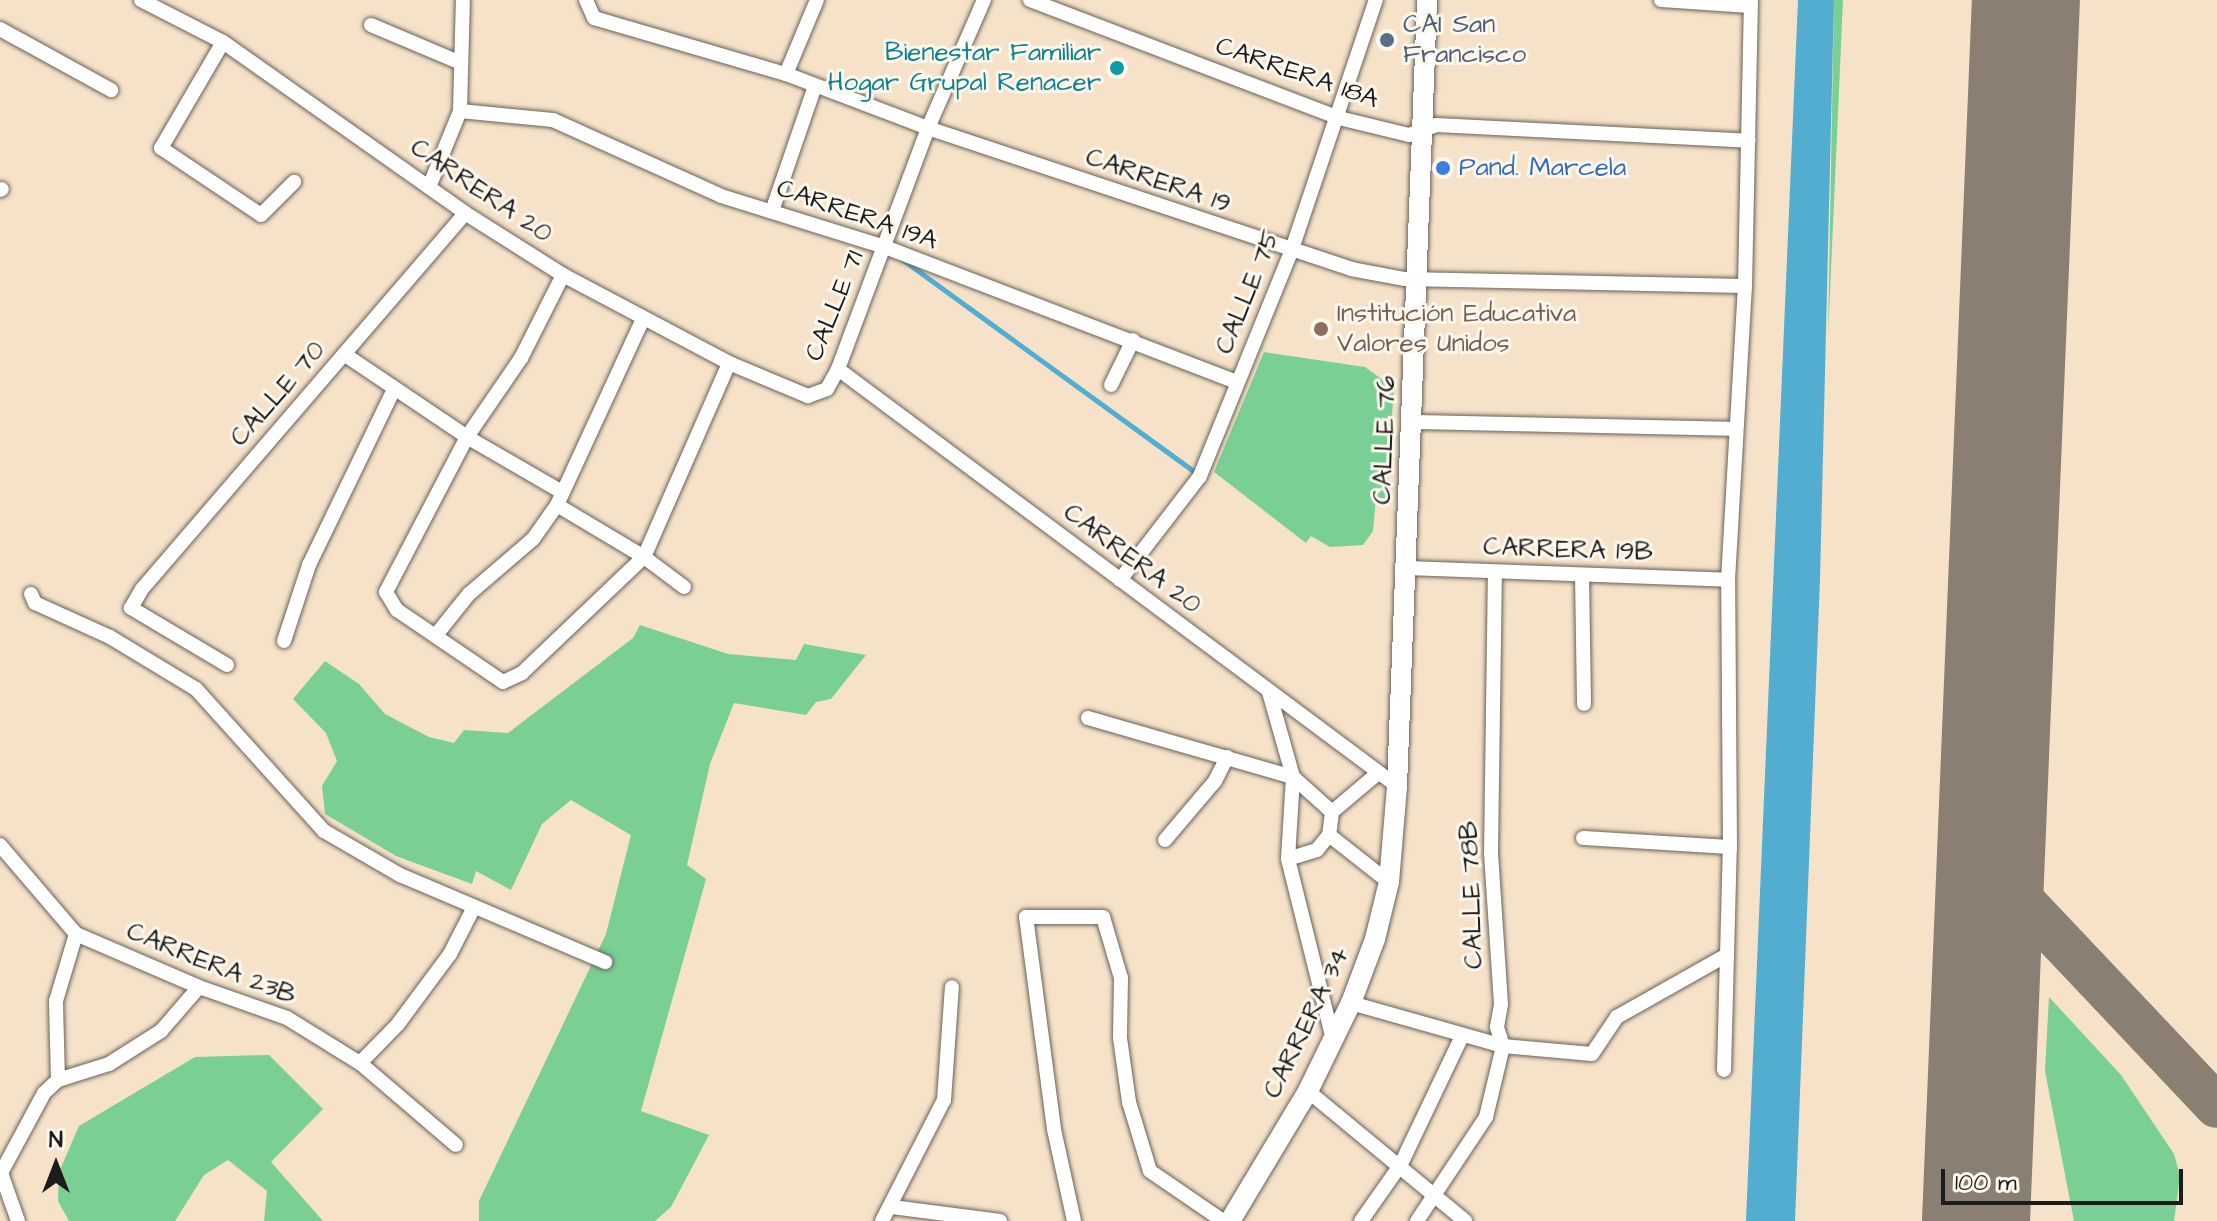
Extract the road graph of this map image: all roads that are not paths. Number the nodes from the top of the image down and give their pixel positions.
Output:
1 (141, 0) edge
2 (463, 0) edge
3 (586, 0) edge
4 (817, 0) edge
5 (984, 0) edge
6 (1030, 0) edge
7 (1376, 0) edge
8 (1427, 0) edge
9 (1661, 0) edge
10 (1750, 3) edge
11 (371, 25) dead end
12 (0, 29) edge
13 (223, 42) junction
14 (461, 63) junction
15 (786, 74) junction
16 (815, 86) junction
17 (111, 90) dead end
18 (460, 111) junction
19 (1339, 118) junction
20 (928, 128) junction
21 (1420, 130) junction
22 (1749, 141) junction
23 (294, 182) dead end
24 (429, 187) junction
25 (772, 211) junction
26 (465, 213) junction
27 (885, 247) junction
28 (1291, 252) junction
29 (563, 275) junction
30 (1416, 279) junction
31 (1745, 286) junction
32 (643, 319) junction
33 (1133, 340) junction
34 (344, 354) junction
35 (729, 363) junction
36 (838, 369) junction
37 (1237, 382) junction
38 (1111, 385) dead end
39 (394, 389) junction
40 (808, 396) joint
41 (1412, 422) junction
42 (1734, 429) junction
43 (467, 437) junction
44 (558, 498) junction
45 (644, 557) junction
46 (1407, 568) junction
47 (1495, 572) junction
48 (1582, 575) junction
49 (1120, 580) junction
50 (1728, 580) junction
51 (684, 587) dead end
52 (31, 594) dead end
53 (436, 635) junction
54 (284, 641) dead end
55 (227, 665) dead end
56 (1269, 692) junction
57 (1584, 704) dead end
58 (1088, 718) dead end
59 (1227, 757) junction
60 (1377, 774) junction
61 (1293, 777) junction
62 (1397, 786) junction
63 (1332, 812) junction
64 (1329, 835) junction
65 (1583, 838) dead end
66 (1165, 840) dead end
67 (0, 845) edge
68 (1730, 847) junction
69 (1288, 859) junction
70 (1389, 882) junction
71 (474, 907) junction
72 (76, 934) junction
73 (1727, 955) junction
74 (605, 962) dead end
75 (199, 987) junction
76 (952, 987) dead end
77 (1351, 1003) junction
78 (1462, 1036) junction
79 (1333, 1040) junction
80 (1503, 1046) junction
81 (360, 1063) junction
82 (1724, 1070) dead end
83 (58, 1080) junction
84 (1308, 1091) junction
85 (456, 1145) dead end
86 (1401, 1164) junction
87 (1433, 1197) junction
88 (892, 1207) junction
89 (18, 1221) edge
90 (882, 1221) edge
91 (1000, 1221) edge
92 (1074, 1221) edge
93 (1223, 1221) edge
94 (1230, 1221) edge
95 (1361, 1221) edge
96 (1417, 1221) edge
97 (1465, 1221) edge

1 - 13 street, CARRERA 20
2 - 14 street
3 - 15 street, CARRERA 19
4 - 15 street
5 - 20 street, CALLE 71
6 - 19 street, CARRERA 18A
7 - 19 street, CALLE 75
8 - 21 main road, CALLE 76
9 - 10 street
10 - 22 street
11 - 14 street
12 - 17 street
13 - 23 street
13 - 24 street, CARRERA 20
14 - 18 street
15 - 16 street, CARRERA 19
16 - 20 street, CARRERA 19
16 - 25 street
18 - 24 street
18 - 25 street, CARRERA 19A
19 - 21 street, CARRERA 18A
19 - 28 street, CALLE 75
20 - 27 street, CALLE 71
20 - 28 street, CARRERA 19
21 - 22 street, CARRERA 18A
21 - 30 main road, CALLE 76
22 - 31 street
24 - 26 street, CARRERA 20
25 - 27 street, CARRERA 19A
26 - 29 street, CARRERA 20
26 - 34 street, CALLE 70
27 - 33 street, CARRERA 19A
27 - 36 street, CALLE 71
28 - 30 street, CARRERA 19
28 - 37 street, CALLE 75
29 - 32 street, CARRERA 20
29 - 43 street
30 - 31 street, CARRERA 19
30 - 41 main road, CALLE 76
31 - 42 street
32 - 35 street, CARRERA 20
32 - 44 street
33 - 37 street, CARRERA 19A
33 - 38 street
34 - 39 street
34 - 55 street, CALLE 70
35 - 40 street, CARRERA 20
35 - 45 street
36 - 40 street, CALLE 71
36 - 49 street, CARRERA 20
37 - 49 street, CALLE 75
39 - 43 street
39 - 54 street
41 - 42 street
41 - 46 main road, CALLE 76
42 - 50 street
43 - 44 street
43 - 53 street
44 - 45 street
44 - 53 street
45 - 51 street
45 - 53 street
46 - 47 street, CARRERA 19B
46 - 62 main road, CALLE 76
47 - 48 street, CARRERA 19B
47 - 80 street, CALLE 78B
48 - 50 street, CARRERA 19B
48 - 57 street
49 - 56 street, CARRERA 20
50 - 68 street
52 - 71 street
56 - 60 street, CARRERA 20
56 - 61 street
58 - 59 street
59 - 61 street
59 - 66 street
60 - 62 street, CARRERA 20
60 - 63 street
61 - 63 street
61 - 69 street
62 - 70 main road, CALLE 76
63 - 64 street
64 - 69 street
64 - 70 street
65 - 68 street
67 - 72 street, CARRERA 23B
68 - 73 street
69 - 79 street
70 - 77 main road, CARRERA 34
71 - 74 street
71 - 81 street
72 - 75 street, CARRERA 23B
72 - 83 street
73 - 80 street
73 - 82 street
75 - 81 street, CARRERA 23B
75 - 83 street
76 - 88 street
77 - 78 street
77 - 79 main road, CARRERA 34
78 - 80 street
78 - 86 street
79 - 84 main road, CARRERA 34
80 - 87 street, CALLE 78B
81 - 85 street, CARRERA 23B
83 - 89 street
84 - 86 street
84 - 94 main road, CARRERA 34
86 - 87 street
86 - 95 street
87 - 96 street, CALLE 78B
87 - 97 street
88 - 90 street
88 - 91 street
92 - 93 street

